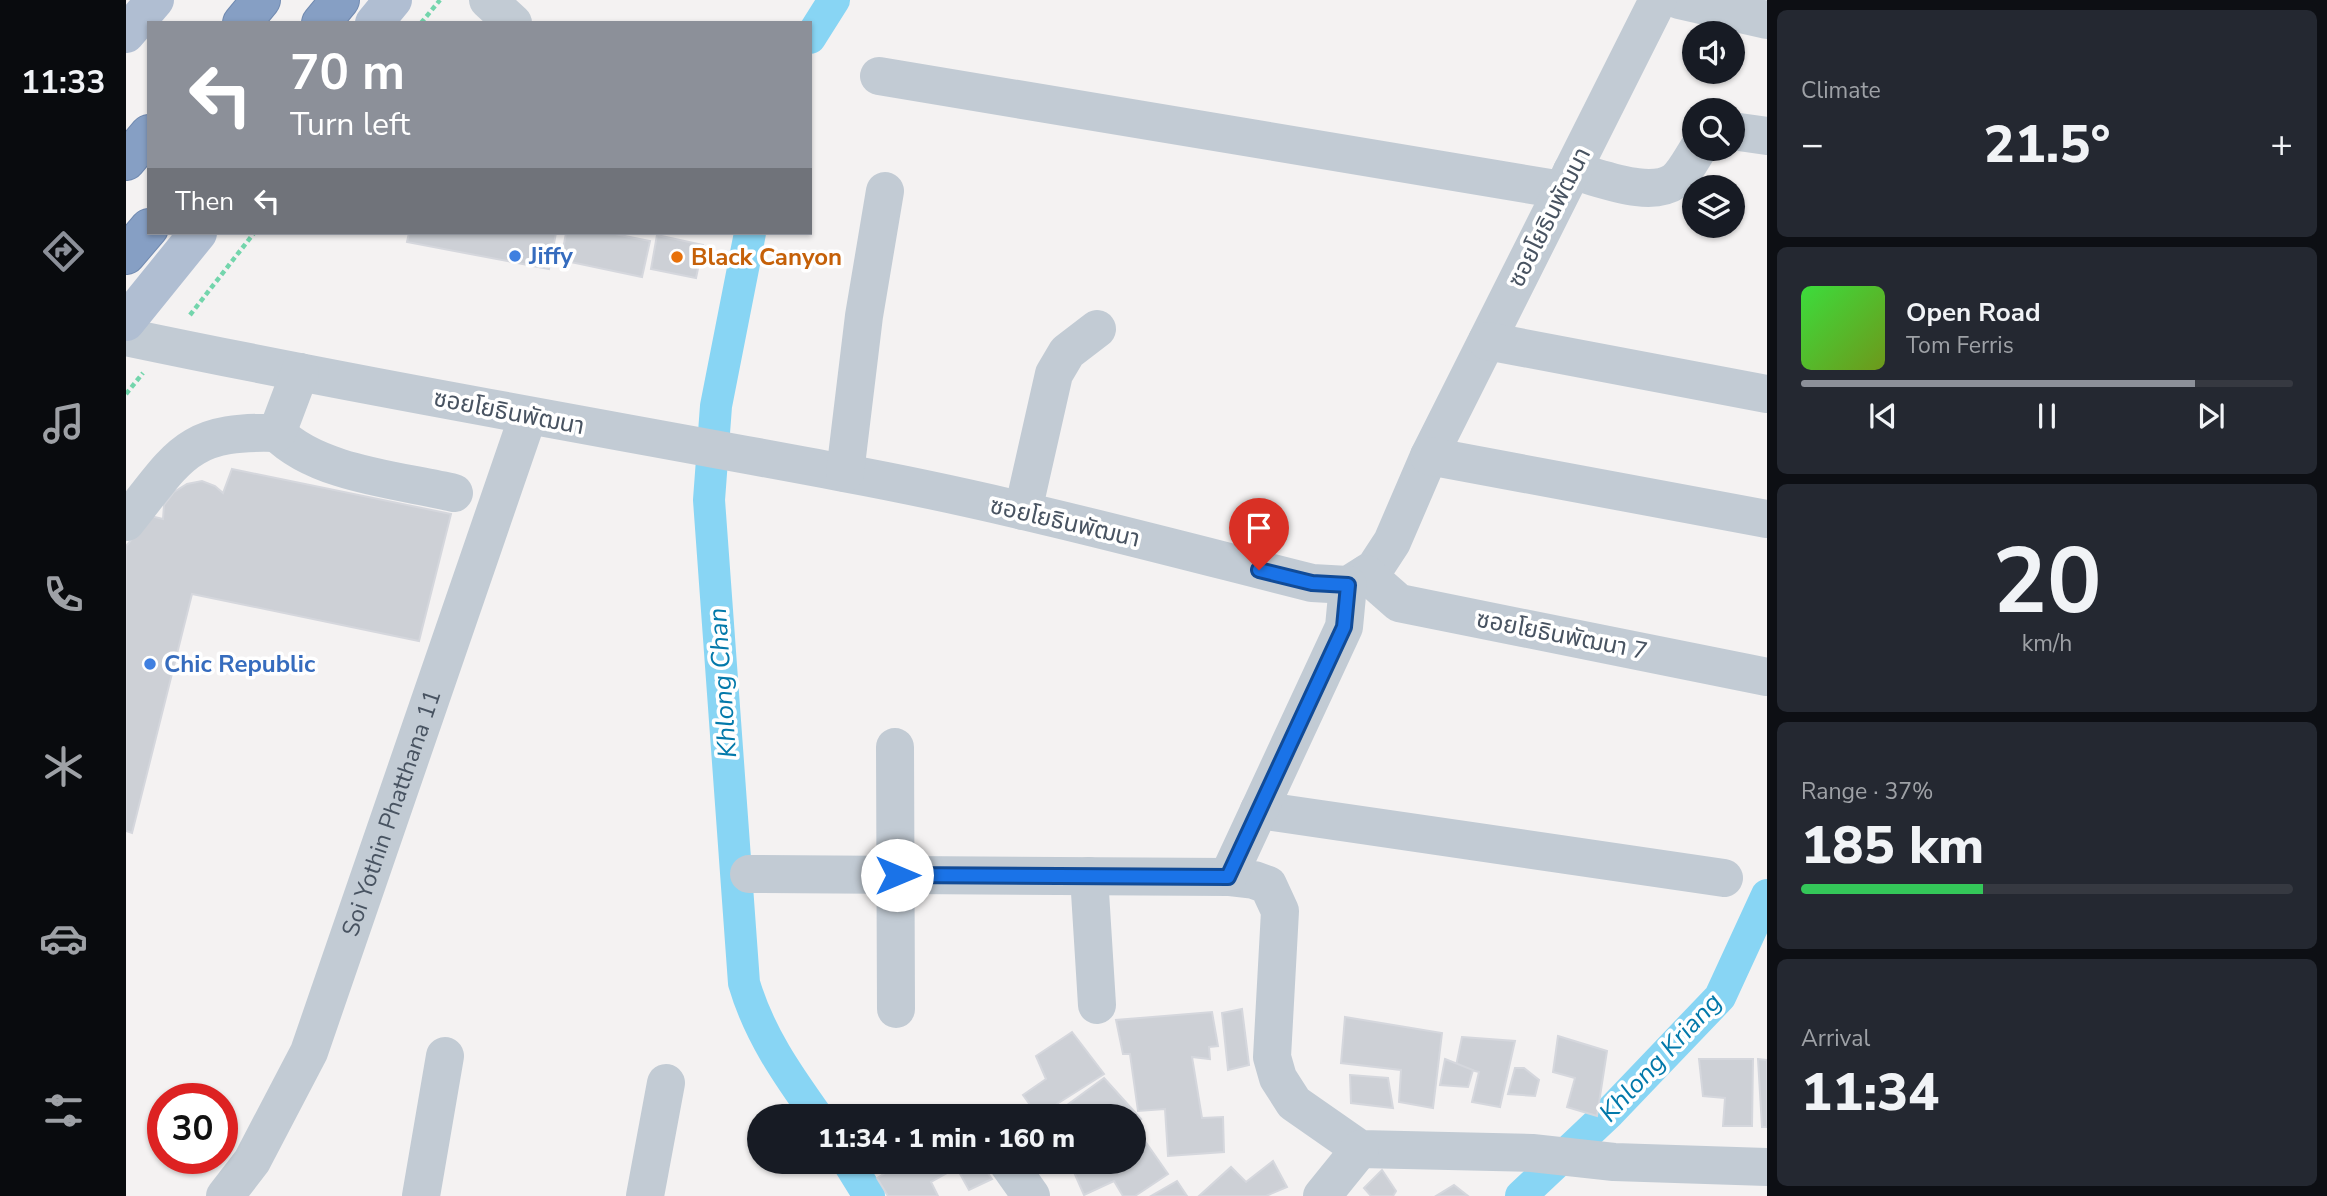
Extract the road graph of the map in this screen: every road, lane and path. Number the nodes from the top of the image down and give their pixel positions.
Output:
1 (155, 0) edge
2 (261, 0) edge
3 (340, 0) edge
4 (393, 0) edge
5 (440, 0) edge
6 (488, 0) edge
7 (1658, 0) edge
8 (1679, 0) edge
9 (1767, 19) edge
10 (244, 21) edge
11 (323, 21) edge
12 (376, 21) edge
13 (423, 21) edge
14 (511, 21) edge
15 (126, 34) edge
16 (879, 76) dead end
17 (1745, 133) edge
18 (147, 136) edge
19 (1767, 136) edge
20 (126, 161) edge
21 (1690, 161) edge
22 (1567, 181) junction
23 (884, 191) dead end
24 (147, 230) edge
25 (196, 235) edge
26 (126, 255) edge
27 (126, 322) edge
28 (1097, 330) dead end
29 (126, 337) edge
30 (1487, 341) junction
31 (300, 372) junction
32 (1767, 394) edge
33 (528, 416) junction
34 (278, 433) junction
35 (1429, 456) junction
36 (845, 473) junction
37 (454, 493) dead end
38 (1023, 510) junction
39 (1767, 519) edge
40 (126, 522) edge
41 (1357, 579) junction
42 (1767, 677) edge
43 (895, 747) dead end
44 (1259, 810) junction
45 (749, 874) dead end
46 (897, 875) junction
47 (1089, 876) junction
48 (1228, 877) junction
49 (1724, 878) dead end
50 (1097, 1005) dead end
51 (896, 1009) dead end
52 (445, 1056) dead end
53 (666, 1083) dead end
54 (1360, 1149) junction
55 (1767, 1167) edge
56 (1015, 1174) edge
57 (1709, 1181) edge
58 (225, 1196) edge
59 (421, 1196) edge
60 (645, 1196) edge
61 (1031, 1196) edge
62 (1322, 1196) edge

1 - 15 main road
2 - 10 highway
3 - 11 highway
4 - 12 main road
5 - 13 path
6 - 14 street
7 - 22 street, ซอยโยธินพัฒนา
8 - 9 street
16 - 22 street
17 - 19 street
18 - 20 highway
21 - 22 street
22 - 30 street, ซอยโยธินพัฒนา
23 - 36 street
24 - 26 highway
25 - 27 main road
28 - 38 street
29 - 31 street, ซอยโยธินพัฒนา
30 - 32 street
30 - 35 street, ซอยโยธินพัฒนา
31 - 33 street, ซอยโยธินพัฒนา
31 - 34 street
33 - 36 street, ซอยโยธินพัฒนา
33 - 58 street, Soi Yothin Phatthana 11
34 - 37 street
34 - 40 street
35 - 39 street
35 - 41 street, ซอยโยธินพัฒนา
36 - 38 street, ซอยโยธินพัฒนา
38 - 41 street, ซอยโยธินพัฒนา
41 - 42 street, ซอยโยธินพัฒนา 7
41 - 44 street
43 - 46 street
44 - 48 street
44 - 49 street
45 - 46 street
46 - 47 street
46 - 51 street
47 - 48 street
47 - 50 street
48 - 54 street
52 - 59 street
53 - 60 street
54 - 57 street
54 - 62 street
55 - 57 street
56 - 61 street

